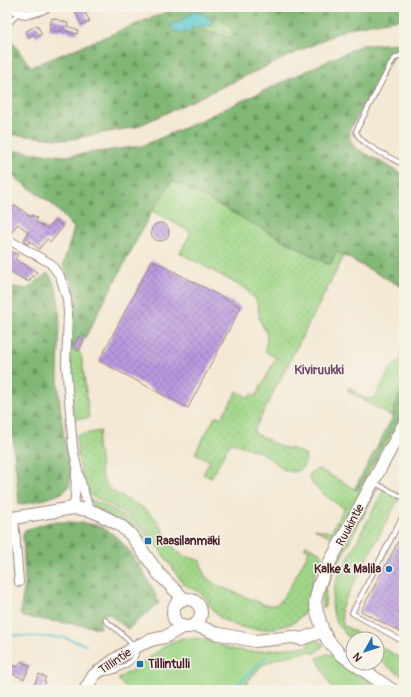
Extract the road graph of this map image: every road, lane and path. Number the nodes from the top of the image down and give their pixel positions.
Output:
1 (48, 7) edge
2 (15, 10) edge
3 (7, 26) edge
4 (404, 55) edge
5 (404, 165) edge
6 (7, 239) edge
7 (404, 424) edge
8 (77, 467) junction
9 (373, 482) junction
10 (404, 498) edge
11 (73, 508) junction
12 (89, 510) junction
13 (404, 514) edge
14 (11, 519) edge
15 (159, 574) junction
16 (19, 582) dead end
17 (184, 599) junction
18 (173, 612) junction
19 (201, 613) junction
20 (105, 620) dead end
21 (188, 626) junction
22 (323, 631) junction
23 (228, 635) junction
24 (151, 640) junction
25 (404, 642) edge
26 (135, 647) junction
27 (85, 690) edge
28 (392, 690) edge

1 - 2 street
2 - 3 lane
4 - 5 lane
6 - 8 street
7 - 9 street, Ruukintie
8 - 11 street
8 - 12 street
9 - 10 lane
9 - 22 street, Ruukintie
11 - 12 street
11 - 14 street
12 - 15 street
13 - 25 lane
14 - 16 street
15 - 17 street
15 - 18 street
17 - 18 street
17 - 19 street
18 - 21 street
18 - 24 street, Tillintie
19 - 21 street
19 - 23 street
20 - 26 lane
21 - 23 street
21 - 24 street, Tillintie
22 - 23 street
22 - 28 street, Ruukintie
24 - 26 street, Tillintie
26 - 27 street, Tillintie

